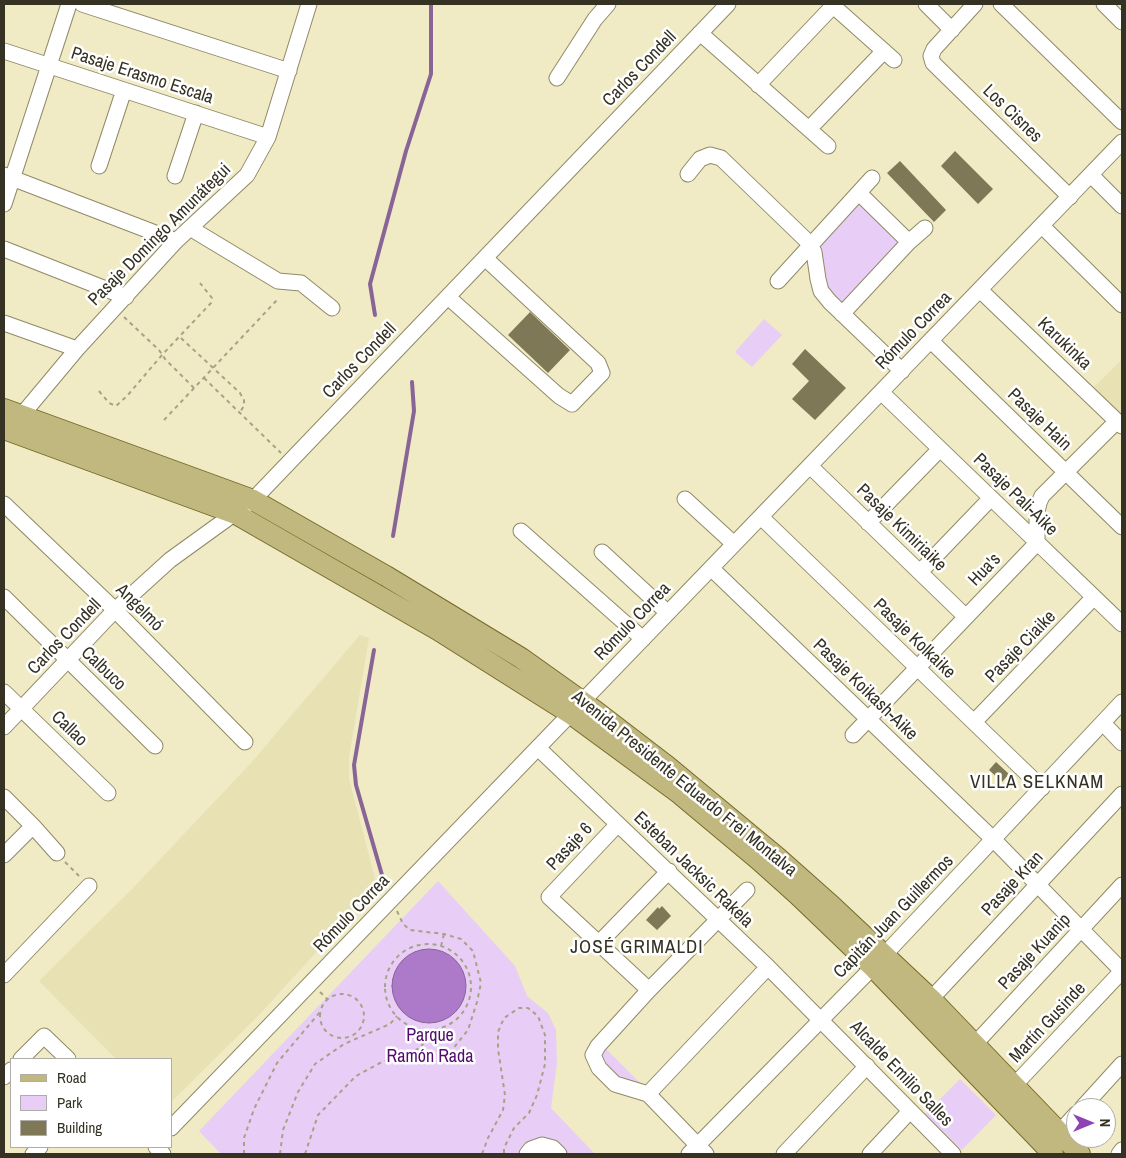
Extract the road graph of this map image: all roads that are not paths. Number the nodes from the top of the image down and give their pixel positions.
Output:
1 (69, 4) edge
2 (82, 4) edge
3 (308, 4) edge
4 (608, 4) edge
5 (728, 4) edge
6 (926, 4) edge
7 (975, 4) edge
8 (1001, 4) edge
9 (1104, 4) edge
10 (832, 5) edge
11 (1122, 22) edge
12 (952, 30) junction
13 (700, 33) junction
14 (4, 51) edge
15 (49, 66) junction
16 (289, 70) junction
17 (557, 78) dead end
18 (758, 85) junction
19 (124, 90) junction
20 (196, 113) junction
21 (1122, 122) edge
22 (809, 129) junction
23 (268, 136) junction
24 (1122, 142) edge
25 (828, 146) dead end
26 (100, 166) dead end
27 (688, 174) dead end
28 (1091, 175) junction
29 (175, 176) dead end
30 (8, 177) edge
31 (872, 178) dead end
32 (859, 193) junction
33 (1070, 197) junction
34 (4, 204) edge
35 (1122, 206) edge
36 (1042, 226) junction
37 (190, 228) junction
38 (924, 228) dead end
39 (176, 241) junction
40 (908, 242) junction
41 (811, 246) junction
42 (4, 249) edge
43 (484, 258) junction
44 (778, 281) dead end
45 (980, 290) junction
46 (448, 296) junction
47 (126, 297) junction
48 (1122, 305) edge
49 (332, 308) dead end
50 (842, 314) junction
51 (4, 323) edge
52 (931, 341) junction
53 (76, 349) junction
54 (902, 371) junction
55 (881, 392) junction
56 (12, 412) edge
57 (1120, 423) edge
58 (4, 429) edge
59 (940, 449) junction
60 (810, 466) junction
61 (1066, 472) junction
62 (991, 498) junction
63 (685, 499) dead end
64 (253, 500) junction
65 (4, 504) edge
66 (236, 514) junction
67 (761, 517) junction
68 (868, 523) junction
69 (1122, 527) edge
70 (521, 530) dead end
71 (1037, 543) junction
72 (734, 544) junction
73 (602, 552) dead end
74 (712, 568) junction
75 (920, 572) junction
76 (4, 597) edge
77 (1094, 597) junction
78 (116, 610) junction
79 (668, 613) junction
80 (966, 617) junction
81 (1122, 624) edge
82 (644, 639) junction
83 (67, 661) junction
84 (917, 668) junction
85 (4, 692) edge
86 (1122, 702) edge
87 (577, 708) junction
88 (21, 709) junction
89 (868, 719) junction
90 (974, 722) junction
91 (1102, 723) junction
92 (4, 727) edge
93 (853, 735) dead end
94 (245, 742) dead end
95 (1122, 743) edge
96 (155, 746) dead end
97 (538, 748) junction
98 (1042, 788) junction
99 (108, 793) dead end
100 (1122, 794) edge
101 (4, 798) edge
102 (618, 824) junction
103 (33, 826) junction
104 (993, 839) junction
105 (57, 853) road end
106 (4, 855) edge
107 (669, 871) junction
108 (1038, 885) junction
109 (1122, 885) edge
110 (89, 886) road end
111 (747, 890) dead end
112 (719, 920) junction
113 (1081, 929) junction
114 (599, 943) junction
115 (879, 961) junction
116 (768, 967) junction
117 (1122, 971) edge
118 (4, 976) edge
119 (649, 990) junction
120 (930, 999) junction
121 (822, 1019) junction
122 (975, 1044) junction
123 (22, 1058) edge
124 (67, 1058) edge
125 (1122, 1064) edge
126 (867, 1066) junction
127 (648, 1094) junction
128 (1007, 1094) junction
129 (1091, 1098) edge
130 (910, 1111) junction
131 (1066, 1125) edge
132 (172, 1127) edge
133 (1059, 1133) junction
134 (1122, 1150) edge
135 (697, 1151) edge
136 (527, 1154) edge
137 (559, 1154) edge
138 (784, 1154) edge
139 (870, 1154) edge
140 (952, 1154) edge
141 (1053, 1154) edge
142 (1080, 1154) edge
143 (1119, 1154) edge

1 - 15 street
2 - 16 street
3 - 16 street, Pasaje Domingo Amunátegui
4 - 17 street
5 - 13 street, Carlos Condell
6 - 12 street
7 - 12 street
8 - 21 street
9 - 11 street
10 - 18 street
10 - 22 street
12 - 33 street, Los Cisnes
13 - 18 street
13 - 43 street, Carlos Condell
14 - 15 street, Pasaje Erasmo Escala
15 - 19 street, Pasaje Erasmo Escala
15 - 30 street
16 - 23 street, Pasaje Domingo Amunátegui
18 - 22 street
19 - 20 street, Pasaje Erasmo Escala
19 - 26 street
20 - 23 street, Pasaje Erasmo Escala
20 - 29 street
22 - 25 street
23 - 37 street, Pasaje Domingo Amunátegui
24 - 28 street, Rómulo Correa
27 - 41 street
28 - 33 street, Rómulo Correa
28 - 35 street
30 - 34 street
30 - 39 street
31 - 32 street
32 - 40 street
32 - 41 street
33 - 36 street, Rómulo Correa
36 - 45 street, Rómulo Correa
36 - 48 street
37 - 39 street, Pasaje Domingo Amunátegui
37 - 49 street
38 - 40 street
39 - 47 street, Pasaje Domingo Amunátegui
40 - 50 street
41 - 44 street
41 - 50 street
42 - 47 street
43 - 46 street, Carlos Condell
43 - 46 street
45 - 52 street, Rómulo Correa
45 - 57 street, Karukinka
46 - 64 street, Carlos Condell
47 - 53 street, Pasaje Domingo Amunátegui
50 - 54 street
51 - 53 street
52 - 54 street, Rómulo Correa
52 - 61 street, Pasaje Hain
53 - 56 street, Pasaje Domingo Amunátegui
54 - 55 street, Rómulo Correa
55 - 59 street, Pasaje Pali-Aike
55 - 60 street, Rómulo Correa
56 - 64 main road, Avenida Presidente Eduardo Frei Montalva
57 - 61 street
58 - 66 main road, Avenida Presidente Eduardo Frei Montalva
59 - 62 street, Pasaje Pali-Aike
59 - 68 street
60 - 67 street, Rómulo Correa
60 - 68 street, Pasaje Kimiriaike
61 - 69 street, Pasaje Hain
61 - 71 street
62 - 71 street, Pasaje Pali-Aike
62 - 75 street
63 - 72 street
64 - 66 street, Carlos Condell
64 - 87 main road, Avenida Presidente Eduardo Frei Montalva
65 - 78 street, Angelmó
66 - 78 street, Carlos Condell
66 - 87 main road, Avenida Presidente Eduardo Frei Montalva
67 - 72 street, Rómulo Correa
67 - 84 street, Pasaje Kolkaike
68 - 75 street, Pasaje Kimiriaike
70 - 82 street
71 - 77 street, Pasaje Pali-Aike
71 - 80 street, Hua's
72 - 74 street, Rómulo Correa
73 - 79 street
74 - 79 street, Rómulo Correa
74 - 89 street, Pasaje Koikash-Aike
75 - 80 street, Pasaje Kimiriaike
76 - 83 street, Calbuco
77 - 81 street, Pasaje Pali-Aike
77 - 90 street, Pasaje Ciaike
78 - 83 street, Carlos Condell
78 - 94 street, Angelmó
79 - 82 street, Rómulo Correa
80 - 84 street, Hua's
82 - 87 street, Rómulo Correa
83 - 88 street, Carlos Condell
83 - 96 street, Calbuco
84 - 89 street, Hua's
84 - 90 street, Pasaje Kolkaike
85 - 88 street, Callao
86 - 91 street, Capitán Juan Guillermos
87 - 97 street, Rómulo Correa
87 - 115 main road, Avenida Presidente Eduardo Frei Montalva
88 - 92 street, Carlos Condell
88 - 99 street, Callao
89 - 93 street, Hua's
89 - 104 street, Pasaje Koikash-Aike
90 - 98 street, Pasaje Kolkaike
91 - 95 street
91 - 98 street, Capitán Juan Guillermos
97 - 102 street, Esteban Jacksic Rakela
97 - 132 street, Rómulo Correa
98 - 104 street, Capitán Juan Guillermos
100 - 108 street, Pasaje Kran
101 - 103 street
102 - 107 street, Esteban Jacksic Rakela
102 - 114 street, Pasaje 6
103 - 105 street
103 - 106 street
104 - 108 street, Pasaje Koikash-Aike
104 - 115 street, Capitán Juan Guillermos
107 - 112 street, Esteban Jacksic Rakela
107 - 114 street
108 - 113 street, Pasaje Koikash-Aike
108 - 120 street, Pasaje Kran
109 - 113 street, Pasaje Kuanip
110 - 118 street
111 - 112 street
112 - 116 street, Esteban Jacksic Rakela
112 - 119 street
113 - 117 street, Pasaje Koikash-Aike
113 - 122 street, Pasaje Kuanip
114 - 119 street
115 - 120 main road, Avenida Presidente Eduardo Frei Montalva
115 - 121 street, Capitán Juan Guillermos
115 - 128 main road, Avenida Presidente Eduardo Frei Montalva
116 - 121 street, Esteban Jacksic Rakela
116 - 127 street
117 - 128 street, Martín Gusinde
119 - 127 street
120 - 122 main road, Avenida Presidente Eduardo Frei Montalva
121 - 126 street, Alcalde Emilio Salles
121 - 135 street, Capitán Juan Guillermos
122 - 128 main road, Avenida Presidente Eduardo Frei Montalva
123 - 124 street
125 - 129 street
126 - 130 street, Alcalde Emilio Salles
126 - 138 street
127 - 135 street
128 - 133 main road, Avenida Presidente Eduardo Frei Montalva
128 - 141 main road, Avenida Presidente Eduardo Frei Montalva
130 - 139 street
130 - 140 street, Alcalde Emilio Salles
131 - 133 street
133 - 142 main road, Avenida Presidente Eduardo Frei Montalva
134 - 143 street
136 - 137 street

